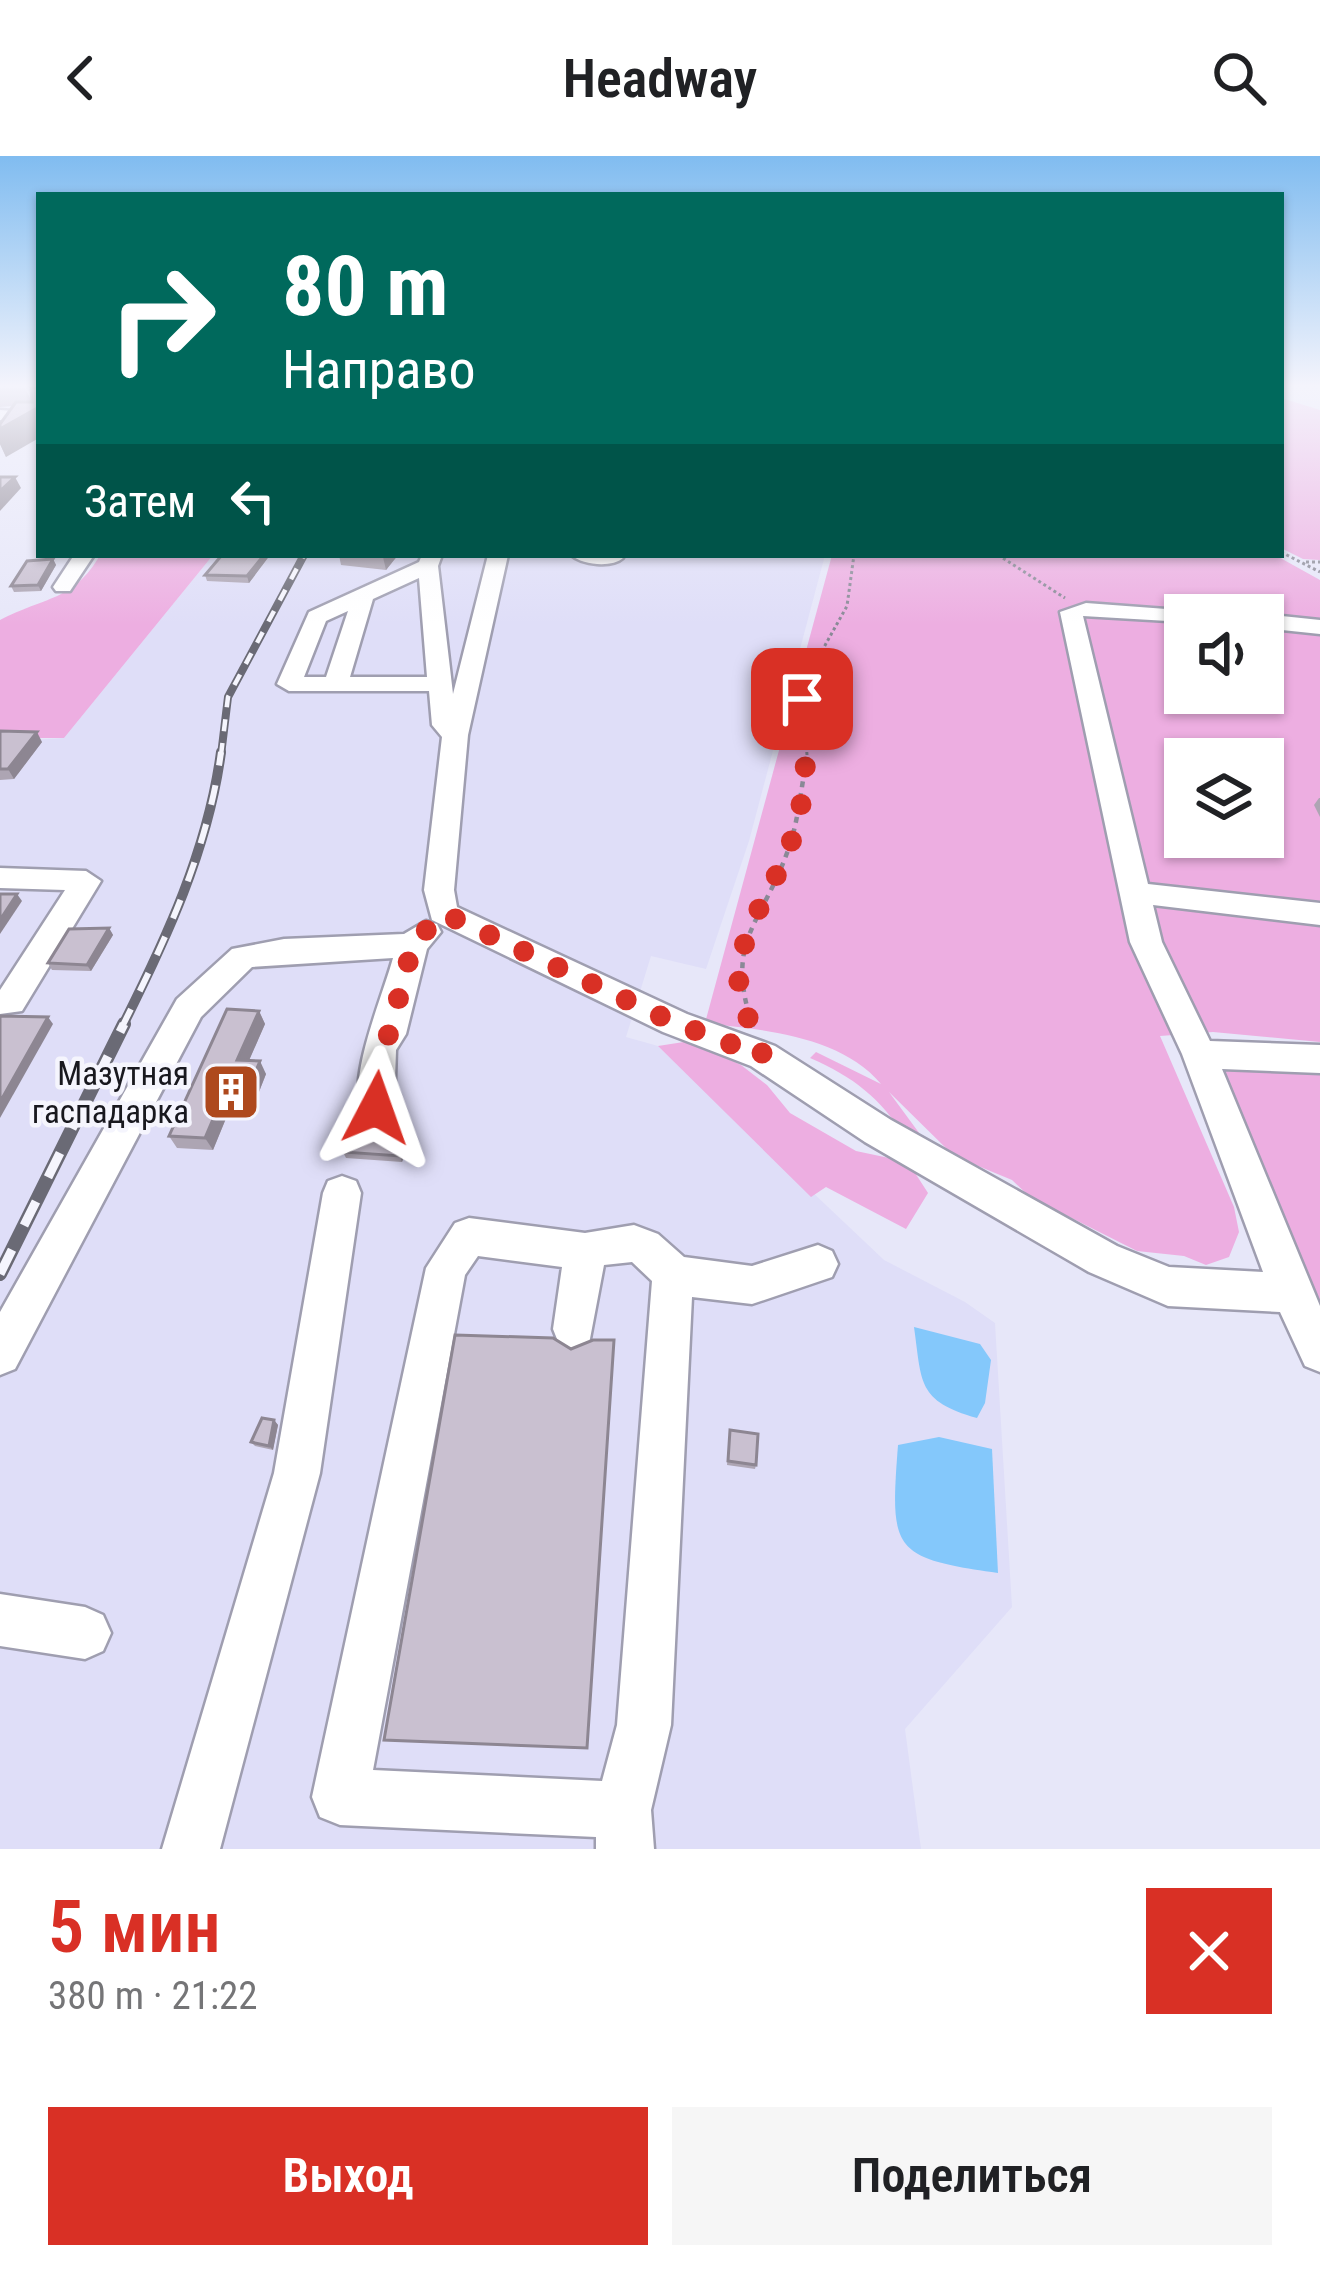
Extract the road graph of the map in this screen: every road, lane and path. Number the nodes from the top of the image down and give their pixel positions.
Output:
1 (1284, 554) edge
2 (82, 558) edge
3 (497, 558) edge
4 (854, 558) edge
5 (1003, 558) edge
6 (430, 560) edge
7 (1300, 562) junction
8 (1320, 562) edge
9 (1320, 572) edge
10 (63, 586) dead end
11 (363, 596) junction
12 (1086, 609) junction
13 (1164, 615) edge
14 (1284, 624) edge
15 (1320, 627) edge
16 (336, 684) junction
17 (440, 684) junction
18 (454, 735) junction
19 (0, 878) edge
20 (1136, 893) junction
21 (443, 913) junction
22 (1320, 914) edge
23 (413, 944) junction
24 (0, 1003) edge
25 (1199, 1054) junction
26 (763, 1056) junction
27 (1320, 1059) edge
28 (376, 1108) dead end
29 (342, 1193) dead end
30 (585, 1252) junction
31 (818, 1264) dead end
32 (673, 1275) junction
33 (1292, 1293) junction
34 (574, 1329) dead end
35 (1320, 1351) edge
36 (0, 1354) edge
37 (0, 1621) edge
38 (85, 1633) dead end
39 (624, 1830) edge
40 (191, 1849) edge

1 - 7 path
2 - 10 street
3 - 18 street
4 - 26 path
5 - 12 path
6 - 11 street
6 - 17 street
7 - 8 path
7 - 9 path
11 - 16 street
11 - 16 street
12 - 13 street
12 - 20 street
14 - 15 street
16 - 17 street
17 - 18 street
18 - 21 street
19 - 24 street
20 - 22 street
20 - 25 street
21 - 23 street
21 - 26 street
23 - 28 street
23 - 36 street
25 - 27 street
25 - 33 street
26 - 33 street
29 - 40 street
30 - 32 street
30 - 34 street
30 - 39 street
31 - 32 street
32 - 39 street
33 - 35 street
37 - 38 street

